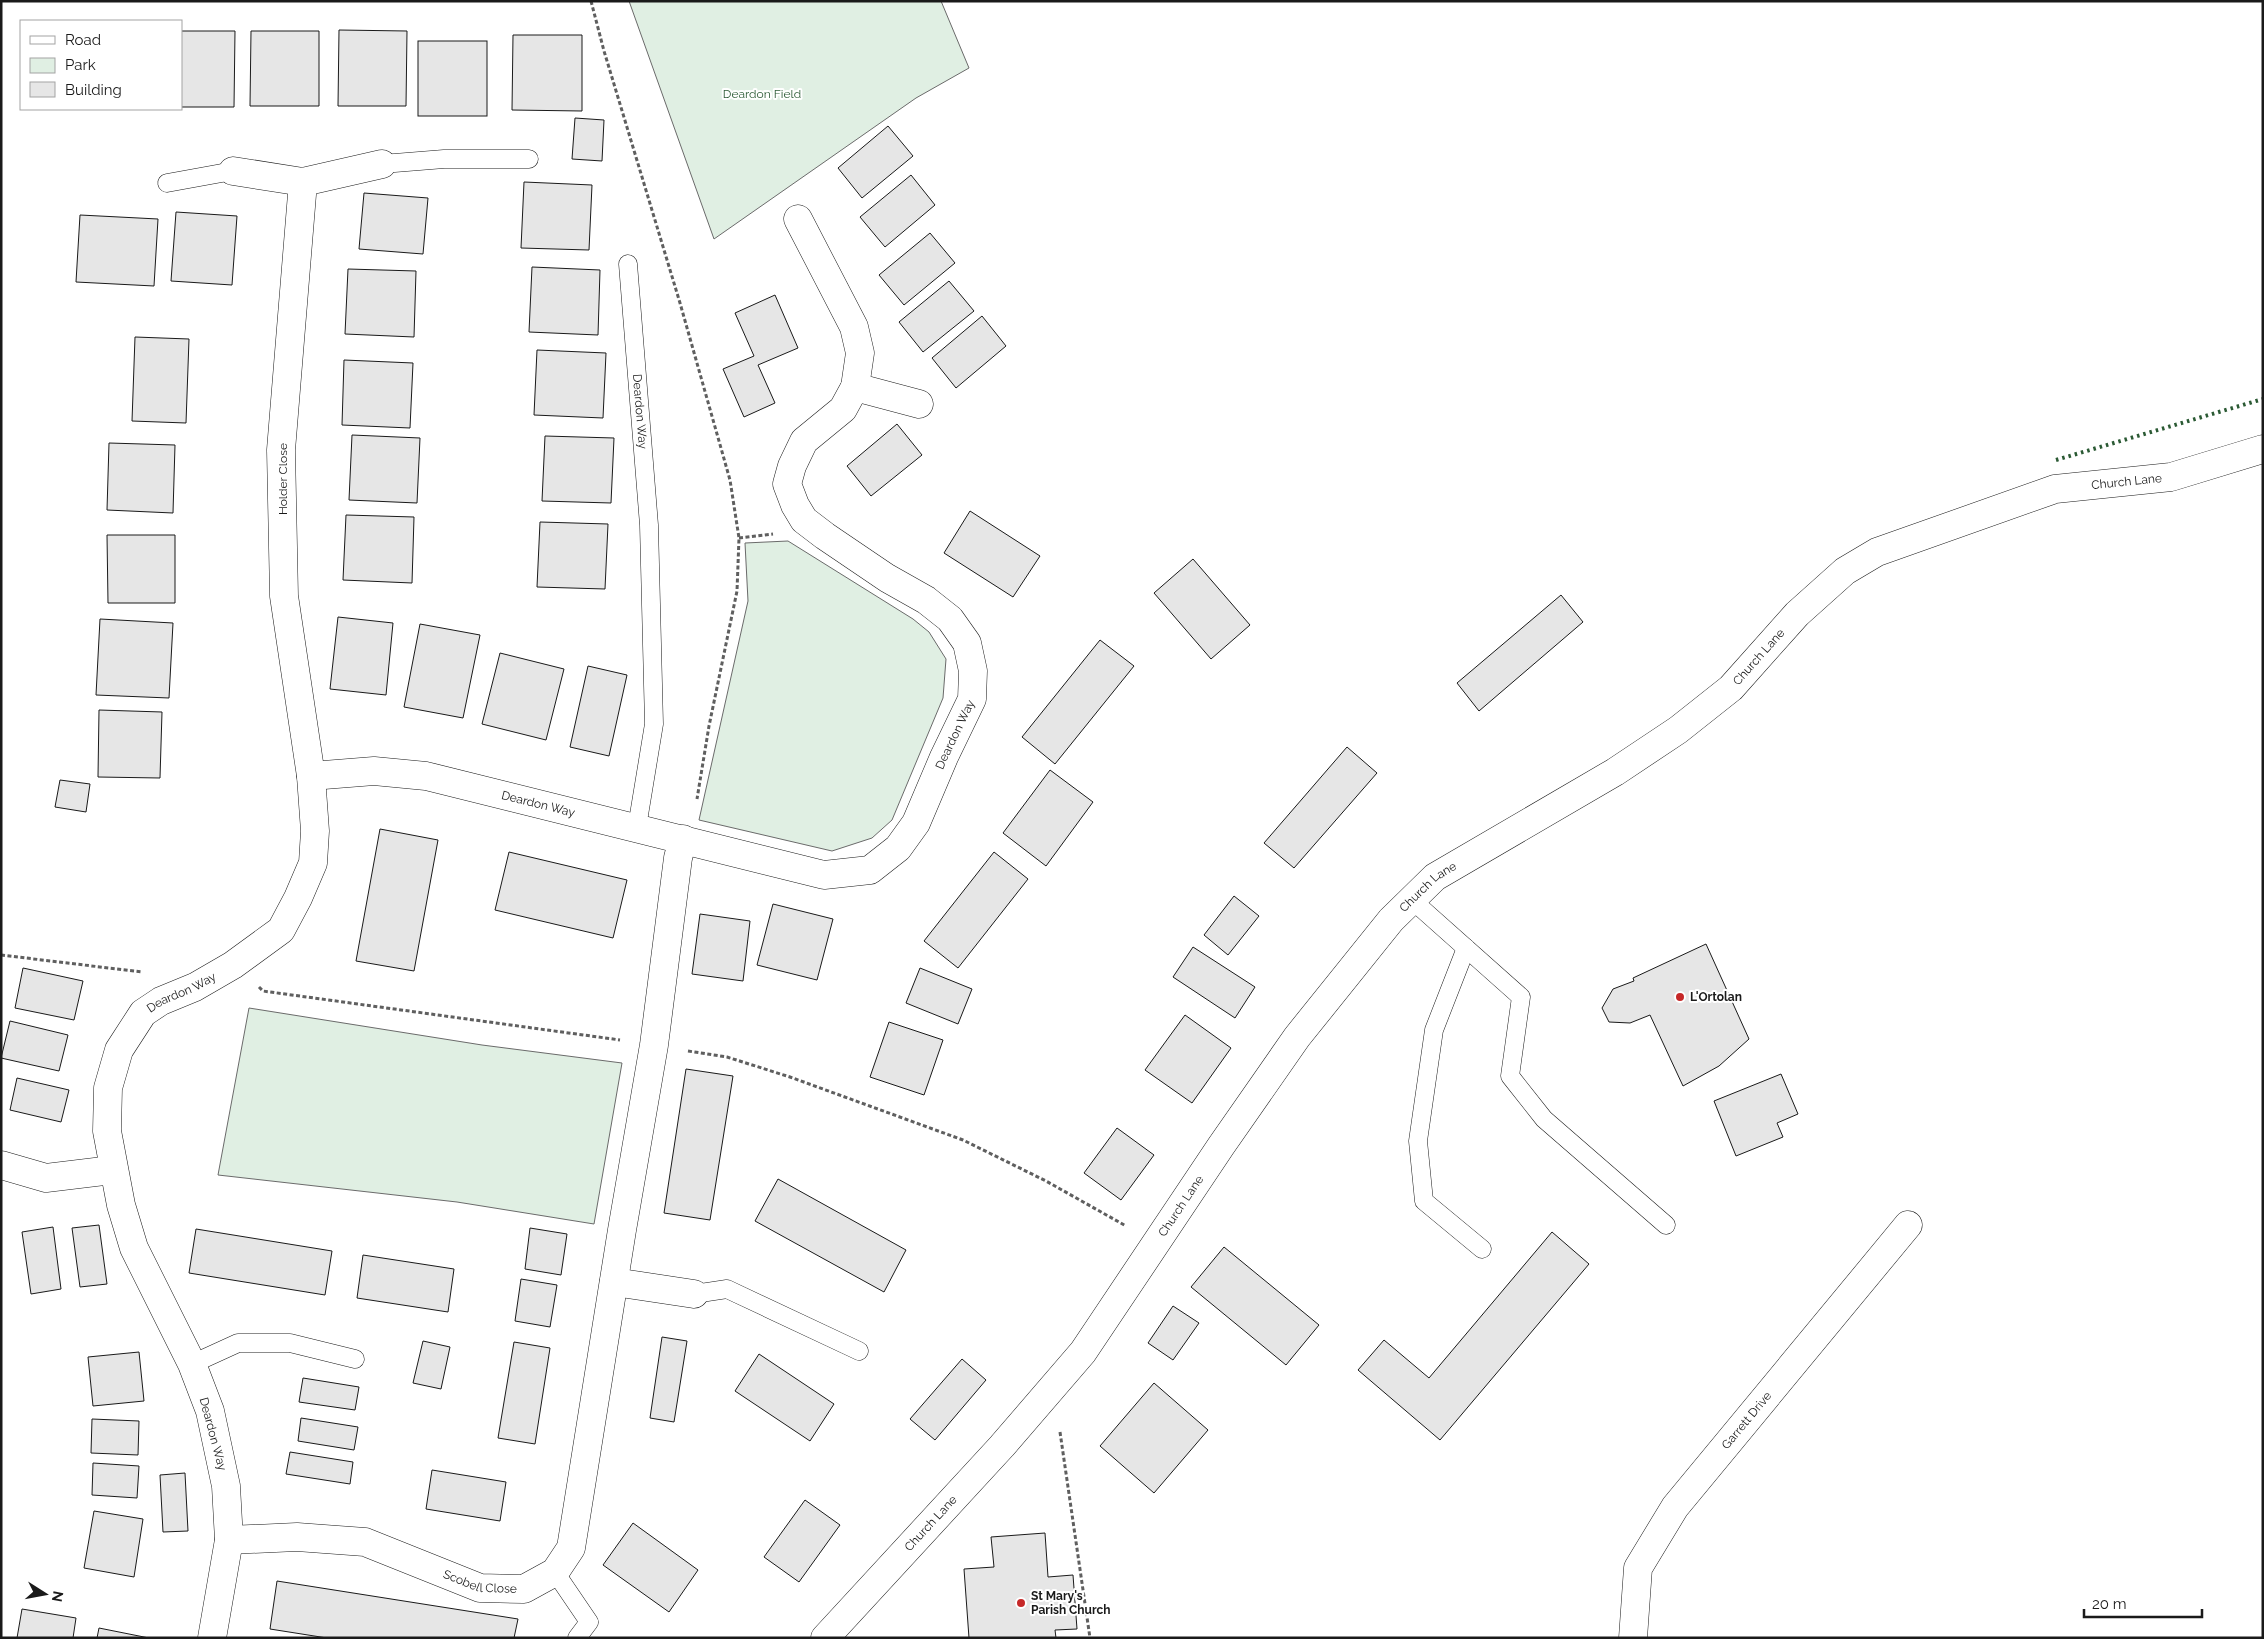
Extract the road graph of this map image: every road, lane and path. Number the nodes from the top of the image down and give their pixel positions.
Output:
1 (591, 1) edge
2 (529, 158) dead end
3 (382, 164) joint
4 (233, 171) joint
5 (303, 182) junction
6 (167, 183) dead end
7 (798, 219) dead end
8 (628, 264) dead end
9 (855, 387) junction
10 (919, 404) dead end
11 (2263, 449) edge
12 (311, 776) junction
13 (697, 798) dead end
14 (637, 827) junction
15 (683, 839) junction
16 (1412, 900) junction
17 (1466, 948) junction
18 (1, 955) edge
19 (233, 965) junction
20 (148, 973) dead end
21 (654, 1045) junction
22 (1, 1165) edge
23 (112, 1170) junction
24 (1666, 1225) dead end
25 (1908, 1225) dead end
26 (1157, 1243) junction
27 (1482, 1249) dead end
28 (614, 1282) junction
29 (694, 1294) joint
30 (860, 1351) dead end
31 (355, 1359) dead end
32 (192, 1364) junction
33 (1053, 1387) junction
34 (228, 1540) junction
35 (555, 1572) junction
36 (212, 1638) edge
37 (577, 1638) edge
38 (825, 1638) edge
39 (1090, 1638) edge
40 (1633, 1638) edge

1 - 13 path
2 - 3 lane
3 - 5 street
4 - 5 street
4 - 6 lane
5 - 12 street, Holder Close
7 - 9 street, Deardon Way
8 - 14 lane, Deardon Way
9 - 10 street
9 - 15 street, Deardon Way
11 - 16 street, Church Lane
12 - 14 street, Deardon Way
12 - 19 street, Deardon Way
14 - 15 street, Deardon Way
15 - 21 street, Scobell Close
16 - 17 lane
16 - 26 street, Church Lane
17 - 24 lane
17 - 27 lane
18 - 20 path
19 - 21 path
19 - 23 street, Deardon Way
21 - 26 path
21 - 28 street, Scobell Close
22 - 23 street
23 - 32 street, Deardon Way
25 - 40 street, Garrett Drive
26 - 33 street, Church Lane
28 - 29 street
28 - 35 street, Scobell Close
29 - 30 lane
31 - 32 lane
32 - 34 street, Deardon Way
33 - 38 street, Church Lane
33 - 39 path
34 - 35 street, Scobell Close
34 - 36 street, Deardon Way
35 - 37 lane

